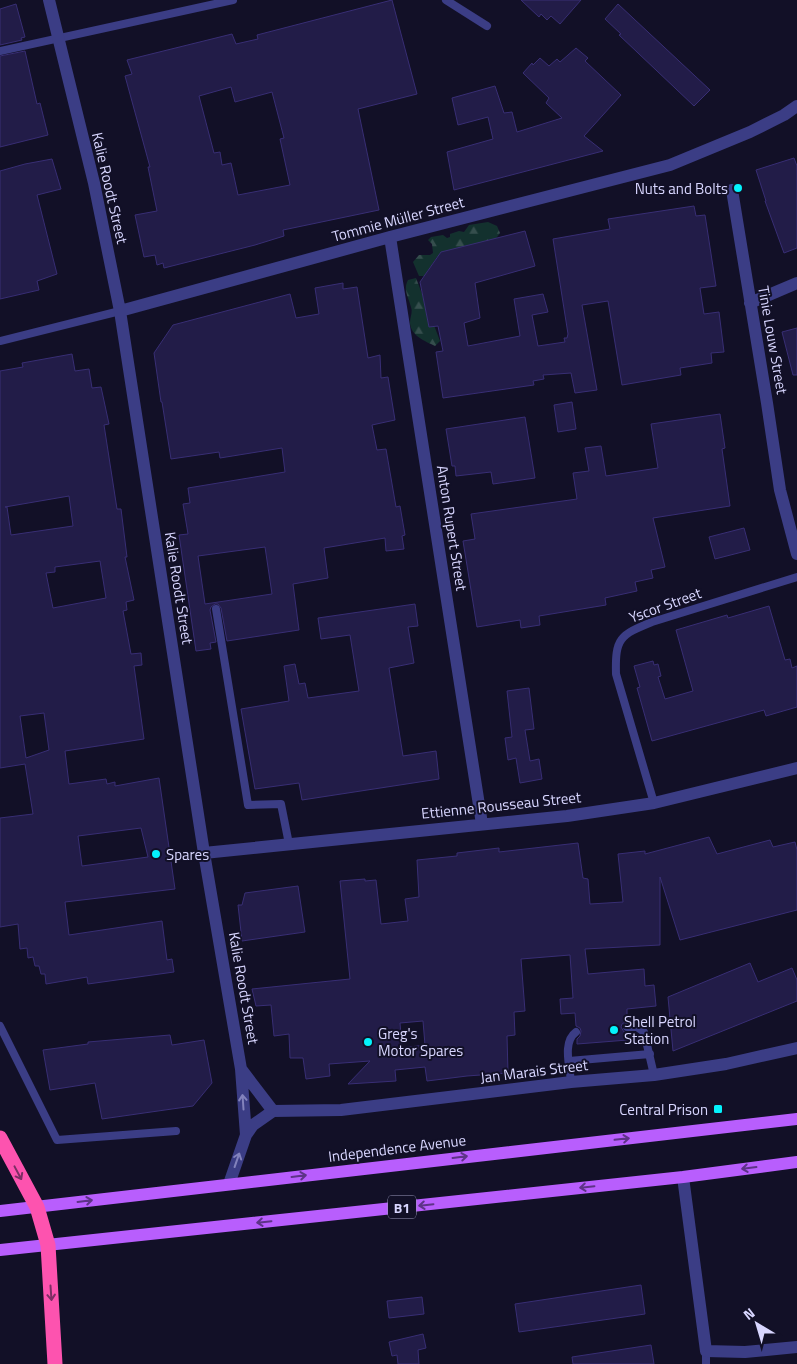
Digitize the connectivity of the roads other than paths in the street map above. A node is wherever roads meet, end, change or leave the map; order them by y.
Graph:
1 (49, 0) edge
2 (234, 0) edge
3 (446, 0) edge
4 (487, 26) dead end
5 (57, 38) junction
6 (0, 52) edge
7 (797, 106) edge
8 (732, 190) dead end
9 (390, 237) junction
10 (797, 282) edge
11 (750, 303) junction
12 (120, 311) junction
13 (0, 341) edge
14 (797, 554) edge
15 (797, 577) edge
16 (216, 609) dead end
17 (797, 768) edge
18 (654, 803) junction
19 (482, 824) junction
20 (289, 844) junction
21 (204, 853) junction
22 (0, 1026) edge
23 (627, 1027) dead end
24 (576, 1032) dead end
25 (797, 1048) edge
26 (650, 1054) junction
27 (569, 1061) junction
28 (241, 1069) junction
29 (654, 1074) junction
30 (571, 1082) junction
31 (273, 1111) junction
32 (797, 1119) edge
33 (176, 1131) dead end
34 (246, 1135) junction
35 (0, 1138) edge
36 (797, 1162) edge
37 (683, 1176) junction
38 (229, 1184) junction
39 (37, 1207) junction
40 (1, 1211) edge
41 (48, 1245) junction
42 (3, 1250) edge
43 (797, 1347) edge
44 (706, 1358) edge
45 (55, 1364) edge

1 - 5 street, Kalie Roodt Street
2 - 5 lane
3 - 4 lane
5 - 6 lane
5 - 12 street, Kalie Roodt Street
7 - 9 street, Tommie Müller Street
8 - 11 street, Tinie Louw Street
9 - 12 street, Tommie Müller Street
9 - 19 street, Anton Rupert Street
10 - 11 street
11 - 14 street, Tinie Louw Street
12 - 13 lane, Tommie Müller Street
12 - 21 street, Kalie Roodt Street
15 - 18 lane, Yscor Street
16 - 20 lane
17 - 18 street, Ettienne Rousseau Street
18 - 19 street, Ettienne Rousseau Street
19 - 20 street, Ettienne Rousseau Street
20 - 21 street, Ettienne Rousseau Street
21 - 28 street, Kalie Roodt Street
22 - 33 lane
23 - 26 lane
24 - 27 lane
25 - 29 street, Jan Marais Street
26 - 27 lane
26 - 29 lane
27 - 30 lane
28 - 31 street
34 -> 28 street, Kalie Roodt Street
29 - 30 street, Jan Marais Street
30 - 31 street, Jan Marais Street
31 - 34 street
38 -> 32 main road, Independence Avenue
38 -> 34 street, Kalie Roodt Street
35 -> 39 highway
36 -> 37 main road, B1
37 -> 41 main road, B1
37 - 44 street
39 -> 38 main road, Independence Avenue
39 - 40 main road, Independence Avenue
39 - 41 highway
41 - 42 main road, B1
41 -> 45 highway
43 - 44 street

